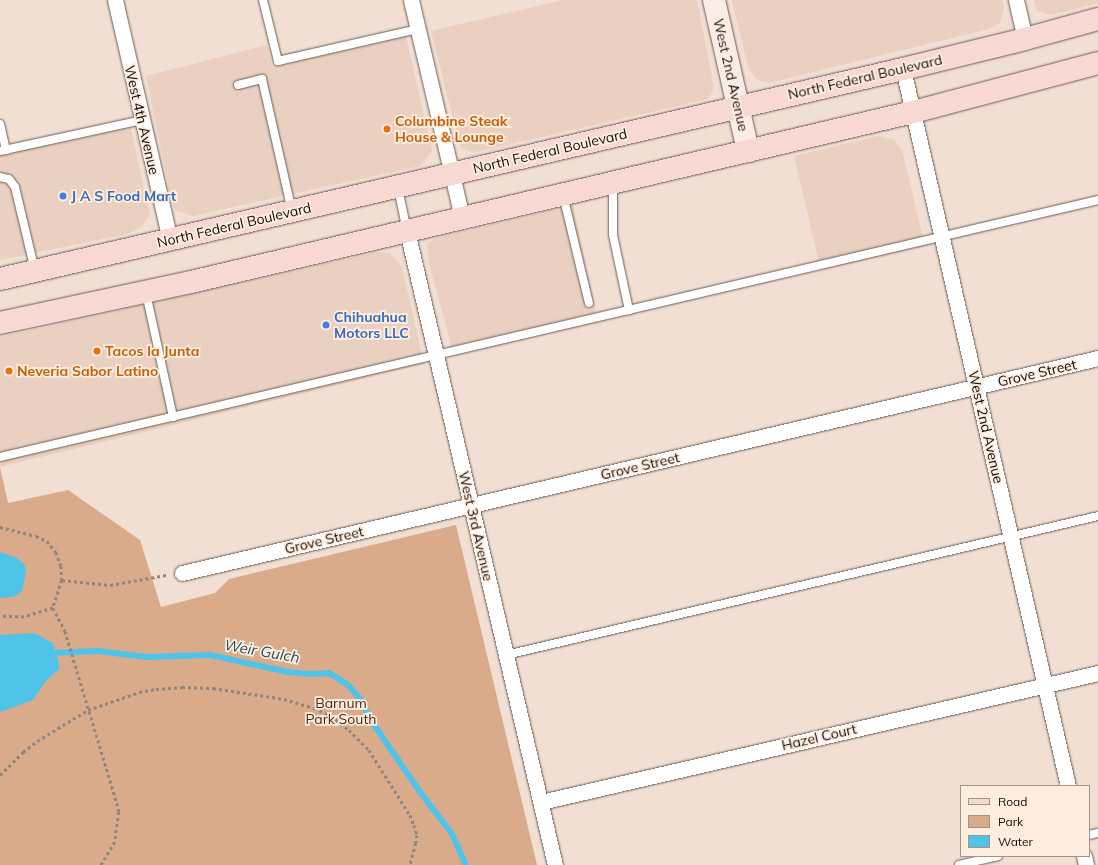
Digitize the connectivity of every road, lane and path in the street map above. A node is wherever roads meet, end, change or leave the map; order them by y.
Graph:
1 (115, 0) edge
2 (263, 0) edge
3 (411, 0) edge
4 (714, 0) edge
5 (1016, 0) edge
6 (1098, 19) edge
7 (418, 29) junction
8 (1025, 39) junction
9 (1098, 63) edge
10 (903, 68) junction
11 (238, 85) dead end
12 (738, 107) junction
13 (913, 112) junction
14 (142, 120) junction
15 (0, 124) edge
16 (3, 150) edge
17 (748, 150) junction
18 (452, 174) junction
19 (0, 177) edge
20 (613, 182) junction
21 (397, 187) junction
22 (562, 194) junction
23 (1098, 200) edge
24 (292, 212) junction
25 (462, 218) junction
26 (407, 231) junction
27 (942, 236) junction
28 (170, 240) junction
29 (35, 272) junction
30 (0, 279) edge
31 (146, 292) junction
32 (589, 303) dead end
33 (629, 310) junction
34 (0, 323) edge
35 (437, 356) junction
36 (1098, 358) edge
37 (977, 387) junction
38 (173, 417) junction
39 (0, 457) edge
40 (471, 505) junction
41 (1098, 516) edge
42 (0, 527) edge
43 (1011, 536) junction
44 (182, 573) joint
45 (62, 580) junction
46 (53, 608) junction
47 (0, 616) edge
48 (506, 655) junction
49 (1098, 673) edge
50 (1045, 686) junction
51 (88, 710) junction
52 (0, 775) edge
53 (1068, 785) edge
54 (541, 802) junction
55 (994, 857) edge
56 (101, 865) edge
57 (410, 865) edge
58 (555, 865) edge
59 (959, 865) edge

1 - 14 street, West 4th Avenue
2 - 7 lane
3 - 7 street
4 - 12 street, West 2nd Avenue
5 - 8 street
6 - 8 main road, North Federal Boulevard
7 - 18 street
8 - 10 main road, North Federal Boulevard
9 - 13 main road
10 - 12 main road, North Federal Boulevard
10 - 13 street, West 2nd Avenue
11 - 24 lane
12 - 17 street, West 2nd Avenue
12 - 18 main road, North Federal Boulevard
13 - 17 main road
13 - 27 street, West 2nd Avenue
14 - 16 lane
14 - 28 street, West 4th Avenue
15 - 16 lane
17 - 20 main road
18 - 21 main road, North Federal Boulevard
18 - 25 street
19 - 29 lane
20 - 22 main road
20 - 33 lane
21 - 24 main road, North Federal Boulevard
21 - 26 lane, West 3rd Avenue
22 - 25 main road
22 - 32 lane
23 - 27 lane
24 - 28 main road, North Federal Boulevard
25 - 26 main road
26 - 31 main road
26 - 35 street, West 3rd Avenue
27 - 33 lane
27 - 37 street, West 2nd Avenue
28 - 29 main road, North Federal Boulevard
29 - 30 main road, North Federal Boulevard
31 - 34 main road
31 - 38 lane
33 - 35 lane
35 - 38 lane
35 - 40 street, West 3rd Avenue
36 - 37 street, Grove Street
37 - 40 street, Grove Street
37 - 43 street, West 2nd Avenue
38 - 39 lane
40 - 44 street, Grove Street
40 - 48 street, West 3rd Avenue
41 - 43 lane
42 - 45 path
43 - 48 lane
43 - 50 street, West 2nd Avenue
44 - 45 path
45 - 46 path
46 - 47 path
46 - 51 path
48 - 54 street, West 3rd Avenue
49 - 50 street, Hazel Court
50 - 53 street, West 2nd Avenue
50 - 54 street, Hazel Court
51 - 52 path
51 - 56 path
51 - 57 path
54 - 58 street, West 3rd Avenue
55 - 59 lane

